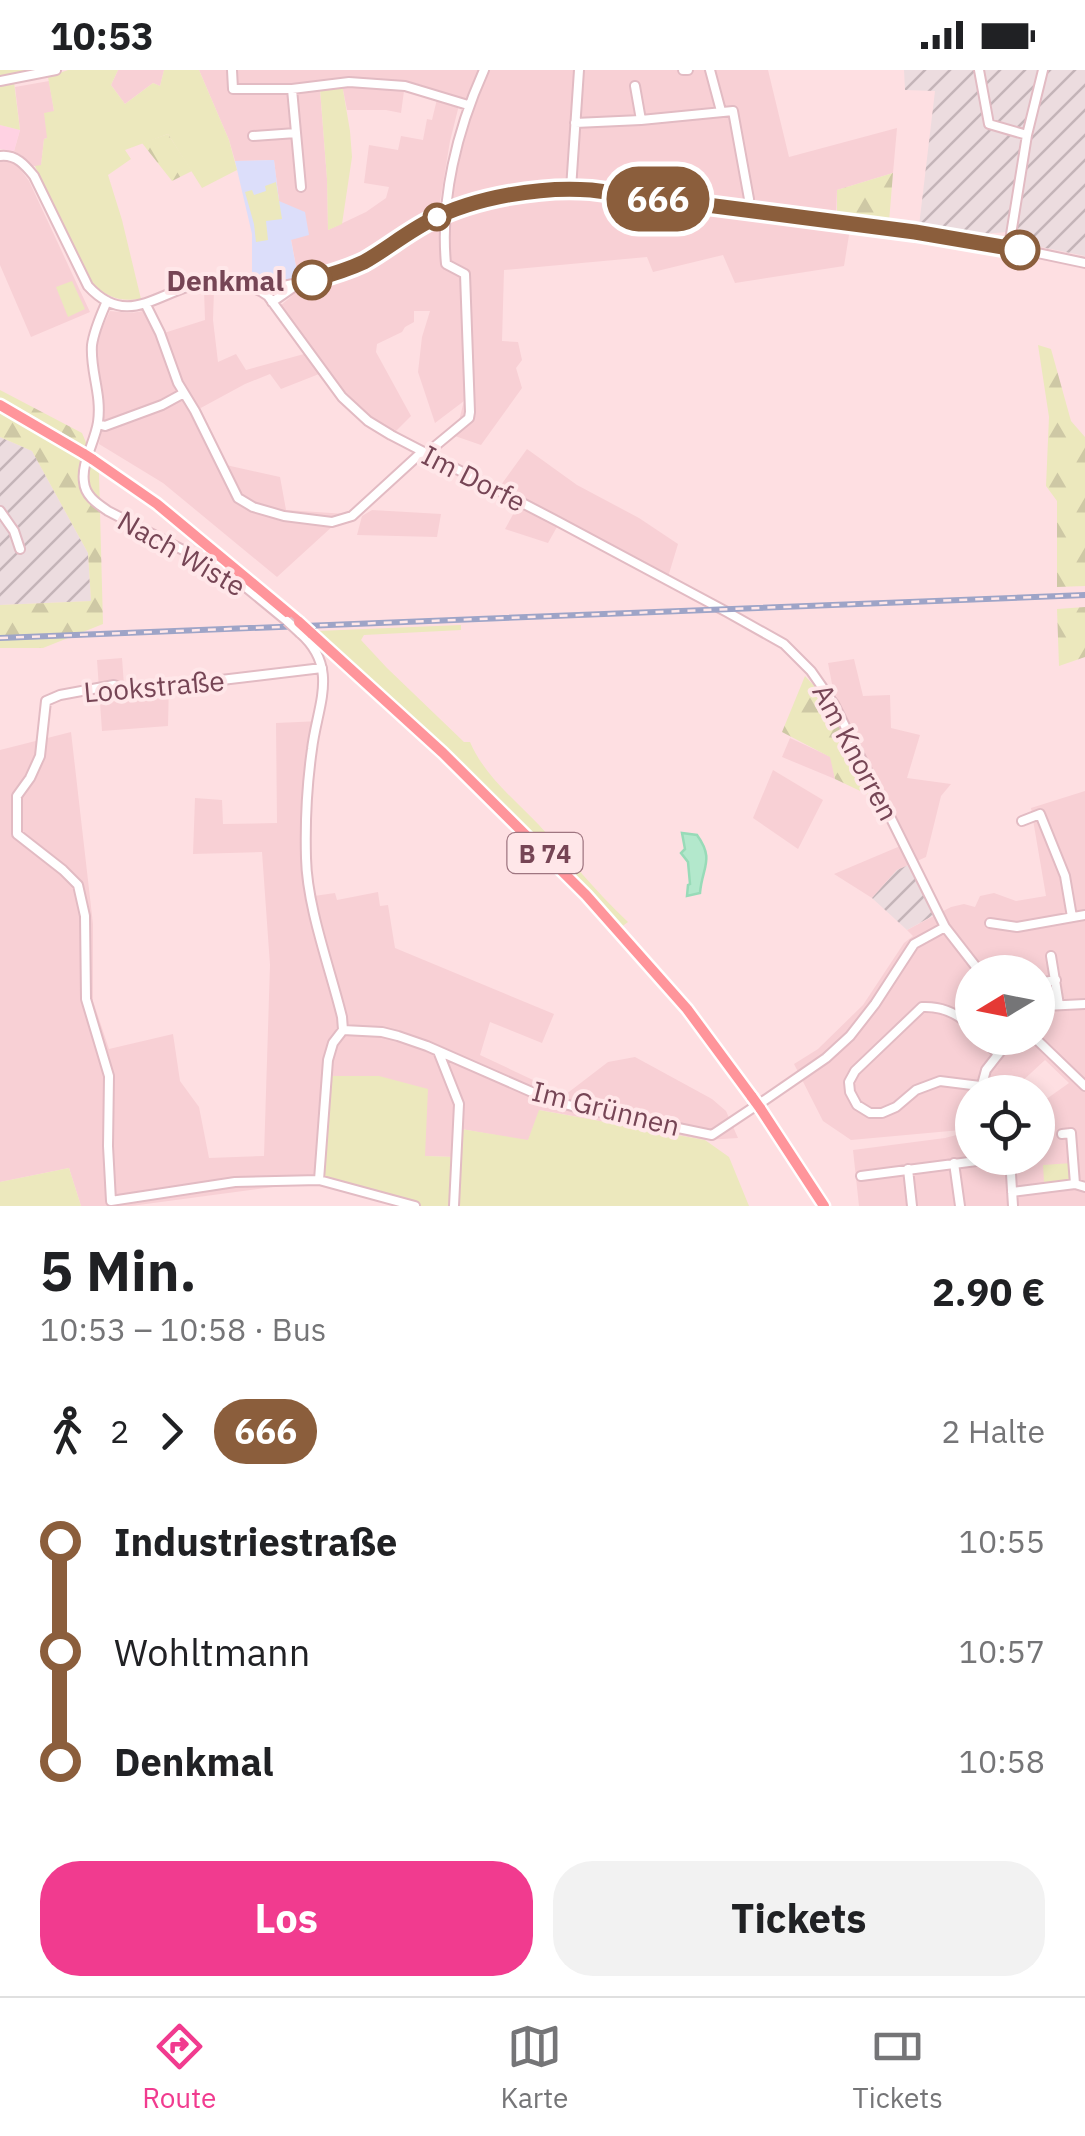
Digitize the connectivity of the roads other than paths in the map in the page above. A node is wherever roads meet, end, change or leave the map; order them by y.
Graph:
1 (56, 70) edge
2 (232, 70) edge
3 (330, 70) edge
4 (484, 70) edge
5 (580, 70) edge
6 (710, 70) edge
7 (979, 70) edge
8 (1042, 70) edge
9 (0, 82) edge
10 (332, 83) junction
11 (635, 86) dead end
12 (292, 89) junction
13 (468, 106) junction
14 (721, 111) junction
15 (641, 120) junction
16 (575, 122) junction
17 (296, 133) junction
18 (1026, 135) junction
19 (253, 136) dead end
20 (0, 156) edge
21 (301, 187) dead end
22 (571, 188) junction
23 (747, 211) junction
24 (446, 213) junction
25 (1009, 247) junction
26 (1085, 262) edge
27 (299, 283) junction
28 (264, 293) junction
29 (107, 301) junction
30 (272, 302) junction
31 (146, 304) junction
32 (184, 393) junction
33 (0, 405) edge
34 (98, 424) junction
35 (425, 453) junction
36 (0, 511) edge
37 (20, 549) dead end
38 (728, 612) joint
39 (299, 627) junction
40 (322, 668) junction
41 (1022, 821) dead end
42 (1085, 915) edge
43 (1072, 918) junction
44 (990, 923) dead end
45 (944, 928) junction
46 (966, 955) edge
47 (1055, 975) edge
48 (1056, 980) joint
49 (1085, 1004) edge
50 (1055, 1005) edge
51 (1059, 1005) junction
52 (955, 1014) edge
53 (343, 1030) junction
54 (438, 1052) junction
55 (1053, 1055) edge
56 (955, 1084) edge
57 (1085, 1086) edge
58 (756, 1104) junction
59 (1062, 1134) dead end
60 (954, 1164) joint
61 (908, 1169) junction
62 (1011, 1175) edge
63 (861, 1176) dead end
64 (319, 1180) junction
65 (1080, 1186) edge
66 (1012, 1192) junction
67 (415, 1206) edge
68 (454, 1206) edge
69 (824, 1206) edge
70 (912, 1206) edge
71 (960, 1206) edge
72 (1012, 1206) edge

1 - 9 street
2 - 12 street
3 - 10 street
4 - 13 street
5 - 16 street
6 - 14 street
7 - 18 street
8 - 18 street
10 - 12 street
10 - 13 street
11 - 15 street
12 - 17 street
13 - 24 street
14 - 15 street
14 - 23 street
15 - 16 street
16 - 22 street
17 - 19 street
17 - 21 street
18 - 25 street
20 - 29 street
22 - 23 street
22 - 24 street
23 - 25 street
24 - 27 street
24 - 35 street
25 - 26 street
27 - 28 street
27 - 30 street
28 - 30 street, Im Dorfe
28 - 31 street
29 - 31 street
29 - 34 street, Nach Wiste
30 - 35 street, Im Dorfe
31 - 32 street
32 - 34 street
32 - 35 street
33 - 39 main road, B 74
34 - 39 street, Nach Wiste
35 - 38 street, Im Dorfe
36 - 37 street
38 - 45 street, Am Knorren
39 - 40 street, Nach Wiste
39 - 58 main road, B 74
40 - 53 street
40 - 64 street, Lookstraße
41 - 43 street
42 - 43 street
43 - 44 street
45 - 46 street, Am Knorren
45 - 58 street, Im Grünnen
47 - 48 street
48 - 51 street
49 - 51 street
50 - 51 street
52 - 56 street
53 - 54 street, Im Grünnen
53 - 64 street
54 - 58 street, Im Grünnen
54 - 68 street
55 - 57 street
58 - 69 main road, B 74
59 - 65 street
60 - 61 street
60 - 71 street
61 - 63 street
61 - 70 street
62 - 66 street
64 - 67 street
65 - 66 street
66 - 72 street

